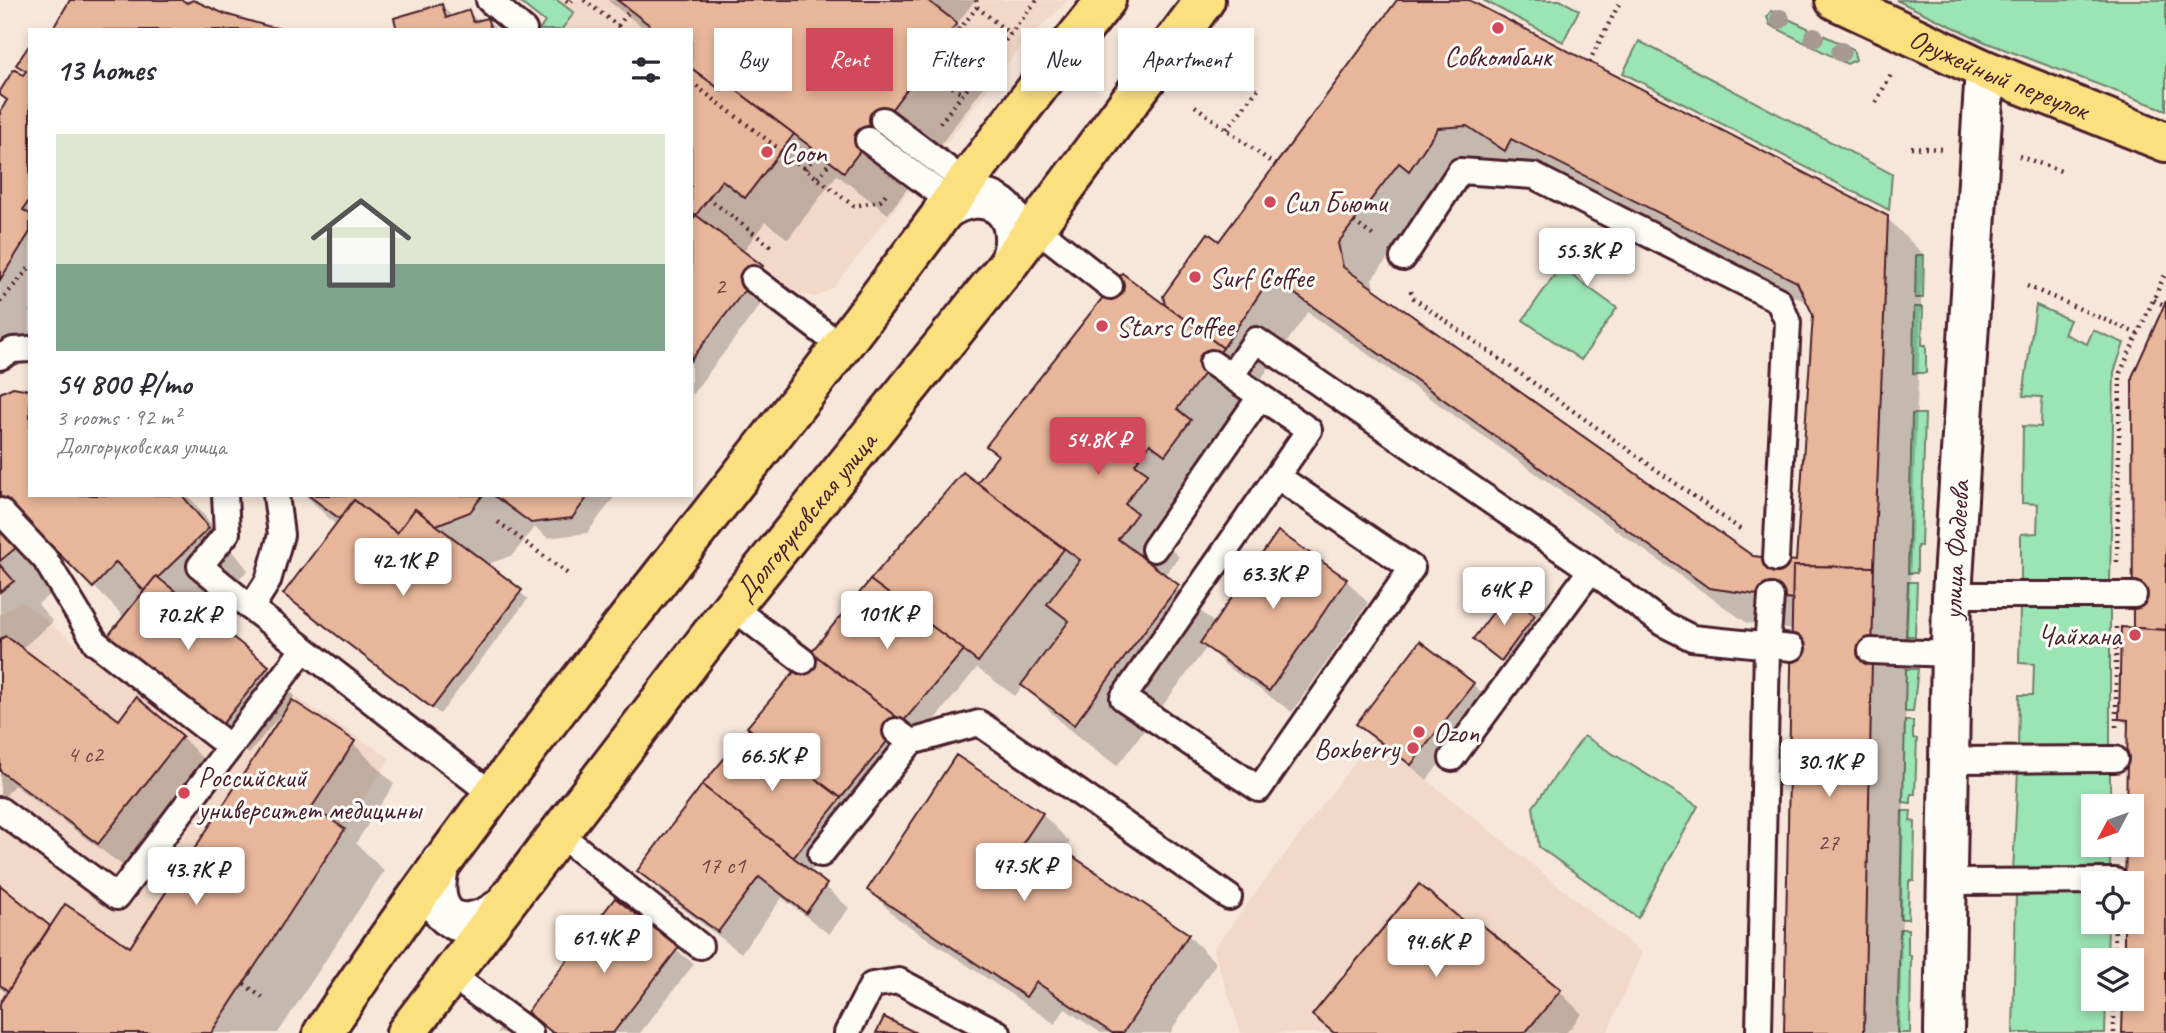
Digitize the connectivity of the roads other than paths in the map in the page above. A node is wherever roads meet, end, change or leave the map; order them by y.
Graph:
1 (489, 0) edge
2 (1106, 0) edge
3 (1205, 0) edge
4 (1835, 0) edge
5 (522, 28) edge
6 (1984, 70) junction
7 (883, 120) dead end
8 (868, 140) dead end
9 (2166, 142) edge
10 (952, 198) junction
11 (1035, 227) junction
12 (1403, 258) road end
13 (1009, 263) junction
14 (753, 279) dead end
15 (1110, 286) dead end
16 (842, 347) junction
17 (28, 349) edge
18 (0, 357) edge
19 (1260, 397) junction
20 (1278, 477) junction
21 (225, 497) edge
22 (276, 497) edge
23 (0, 511) edge
24 (1154, 549) dead end
25 (1776, 550) road end
26 (1591, 570) junction
27 (1952, 595) junction
28 (2125, 595) road end
29 (1771, 597) dead end
30 (732, 607) junction
31 (251, 608) junction
32 (1767, 647) junction
33 (1792, 648) dead end
34 (303, 650) junction
35 (1871, 651) dead end
36 (1951, 654) junction
37 (803, 661) dead end
38 (230, 747) junction
39 (1452, 758) dead end
40 (1949, 760) junction
41 (2116, 760) road end
42 (492, 794) junction
43 (0, 810) edge
44 (558, 833) junction
45 (821, 854) dead end
46 (441, 862) junction
47 (2081, 881) edge
48 (1947, 882) junction
49 (1229, 897) dead end
50 (501, 908) junction
51 (700, 946) dead end
52 (450, 974) junction
53 (323, 1033) edge
54 (405, 1033) edge
55 (530, 1033) edge
56 (847, 1033) edge
57 (998, 1033) edge
58 (1759, 1033) edge
59 (1944, 1033) edge

1 - 5 lane
2 - 10 main road
3 - 11 main road, Долгоруковская улица
4 - 6 main road, Оружейный переулок
6 - 9 main road, Оружейный переулок
6 - 27 street, улица Фадеева
7 - 10 lane
8 - 10 lane
10 - 13 street
10 - 16 main road
11 - 13 main road, Долгоруковская улица
11 - 15 lane
12 - 25 lane
13 - 30 main road, Долгоруковская улица
14 - 16 lane
16 - 42 main road
17 - 18 lane
19 - 20 lane
19 - 24 lane
19 - 26 lane
20 - 20 lane
21 - 31 lane
22 - 31 lane
23 - 38 lane
26 - 32 lane
26 - 39 lane
27 - 28 lane
27 - 36 street, улица Фадеева
29 - 32 lane
30 - 37 lane
30 - 44 main road, Долгоруковская улица
31 - 34 lane
32 - 33 lane
32 - 58 lane
34 - 38 lane
34 - 42 lane
35 - 36 lane
36 - 40 street, улица Фадеева
38 - 43 lane
40 - 41 lane
40 - 48 street, улица Фадеева
42 - 46 main road
44 - 50 main road, Долгоруковская улица
44 - 51 lane
45 - 49 lane
46 - 50 street
46 - 53 main road
47 - 48 lane
48 - 59 street, улица Фадеева
50 - 52 main road, Долгоруковская улица
52 - 54 main road, Долгоруковская улица
52 - 55 lane
56 - 57 lane

